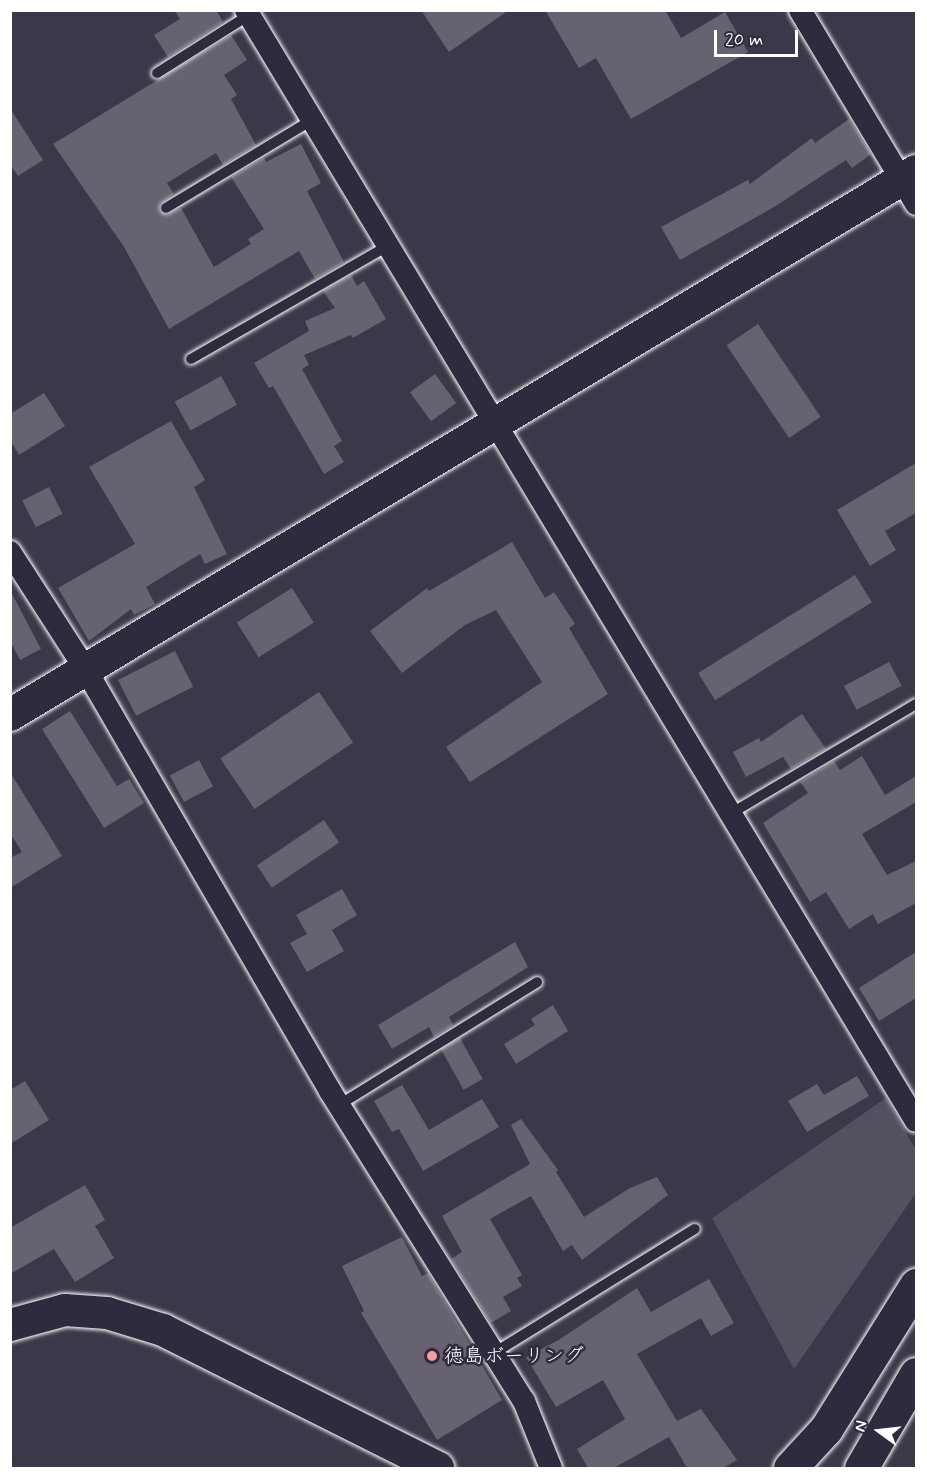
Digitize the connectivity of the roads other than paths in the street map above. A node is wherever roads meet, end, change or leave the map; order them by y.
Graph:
1 (800, 10) edge
2 (247, 13) edge
3 (157, 73) dead end
4 (312, 120) junction
5 (911, 185) edge
6 (166, 208) dead end
7 (389, 245) junction
8 (191, 359) dead end
9 (495, 425) junction
10 (10, 552) edge
11 (86, 670) junction
12 (916, 704) edge
13 (10, 715) edge
14 (730, 814) junction
15 (537, 982) dead end
16 (339, 1105) junction
17 (916, 1121) edge
18 (695, 1229) dead end
19 (916, 1285) edge
20 (10, 1325) edge
21 (494, 1353) junction
22 (916, 1374) edge
23 (438, 1468) edge
24 (551, 1468) edge
25 (790, 1468) edge
26 (861, 1468) edge

1 - 5 street
2 - 3 lane
2 - 4 street
4 - 6 lane
4 - 7 street
5 - 9 street
7 - 8 lane
7 - 9 street
9 - 11 street
9 - 14 street
10 - 11 street
11 - 13 street
11 - 16 street
12 - 14 lane
14 - 17 street
15 - 16 lane
16 - 21 street
18 - 21 lane
19 - 25 main road
20 - 23 street
21 - 24 street
22 - 26 main road

